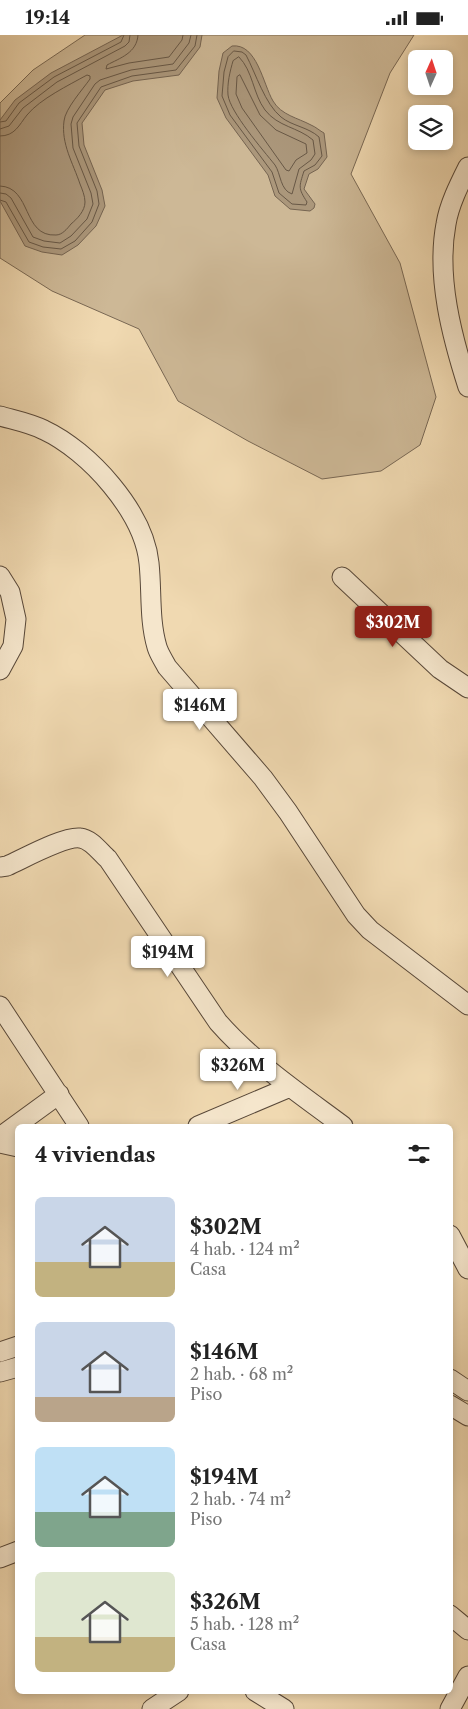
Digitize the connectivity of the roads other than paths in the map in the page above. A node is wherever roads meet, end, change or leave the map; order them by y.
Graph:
1 (468, 167) edge
2 (463, 193) edge
3 (468, 387) edge
4 (0, 416) edge
5 (0, 575) edge
6 (342, 577) dead end
7 (0, 670) edge
8 (468, 688) edge
9 (0, 867) edge
10 (468, 1005) edge
11 (0, 1006) edge
12 (290, 1087) junction
13 (58, 1093) junction
14 (17, 1124) edge
15 (78, 1124) edge
16 (203, 1124) edge
17 (340, 1124) edge
18 (15, 1126) edge
19 (0, 1137) edge
20 (0, 1143) edge
21 (15, 1146) edge
22 (453, 1243) edge
23 (461, 1266) edge
24 (15, 1347) edge
25 (0, 1352) edge
26 (15, 1368) edge
27 (0, 1372) edge
28 (453, 1381) edge
29 (468, 1391) edge
30 (453, 1407) edge
31 (468, 1416) edge
32 (15, 1552) edge
33 (0, 1558) edge
34 (453, 1618) edge
35 (468, 1630) edge
36 (468, 1676) edge
37 (174, 1694) edge
38 (260, 1694) edge
39 (152, 1709) edge
40 (284, 1709) edge
41 (450, 1709) edge

1 - 2 street
2 - 3 street
4 - 10 street
5 - 7 street
6 - 8 street
9 - 12 street
11 - 13 street
12 - 16 street
12 - 17 street
13 - 14 street
13 - 15 street
18 - 19 street
20 - 21 street
22 - 23 street
24 - 25 street
26 - 27 street
28 - 29 street
30 - 31 street
32 - 33 street
34 - 35 street
36 - 41 street
37 - 39 street
38 - 40 street

